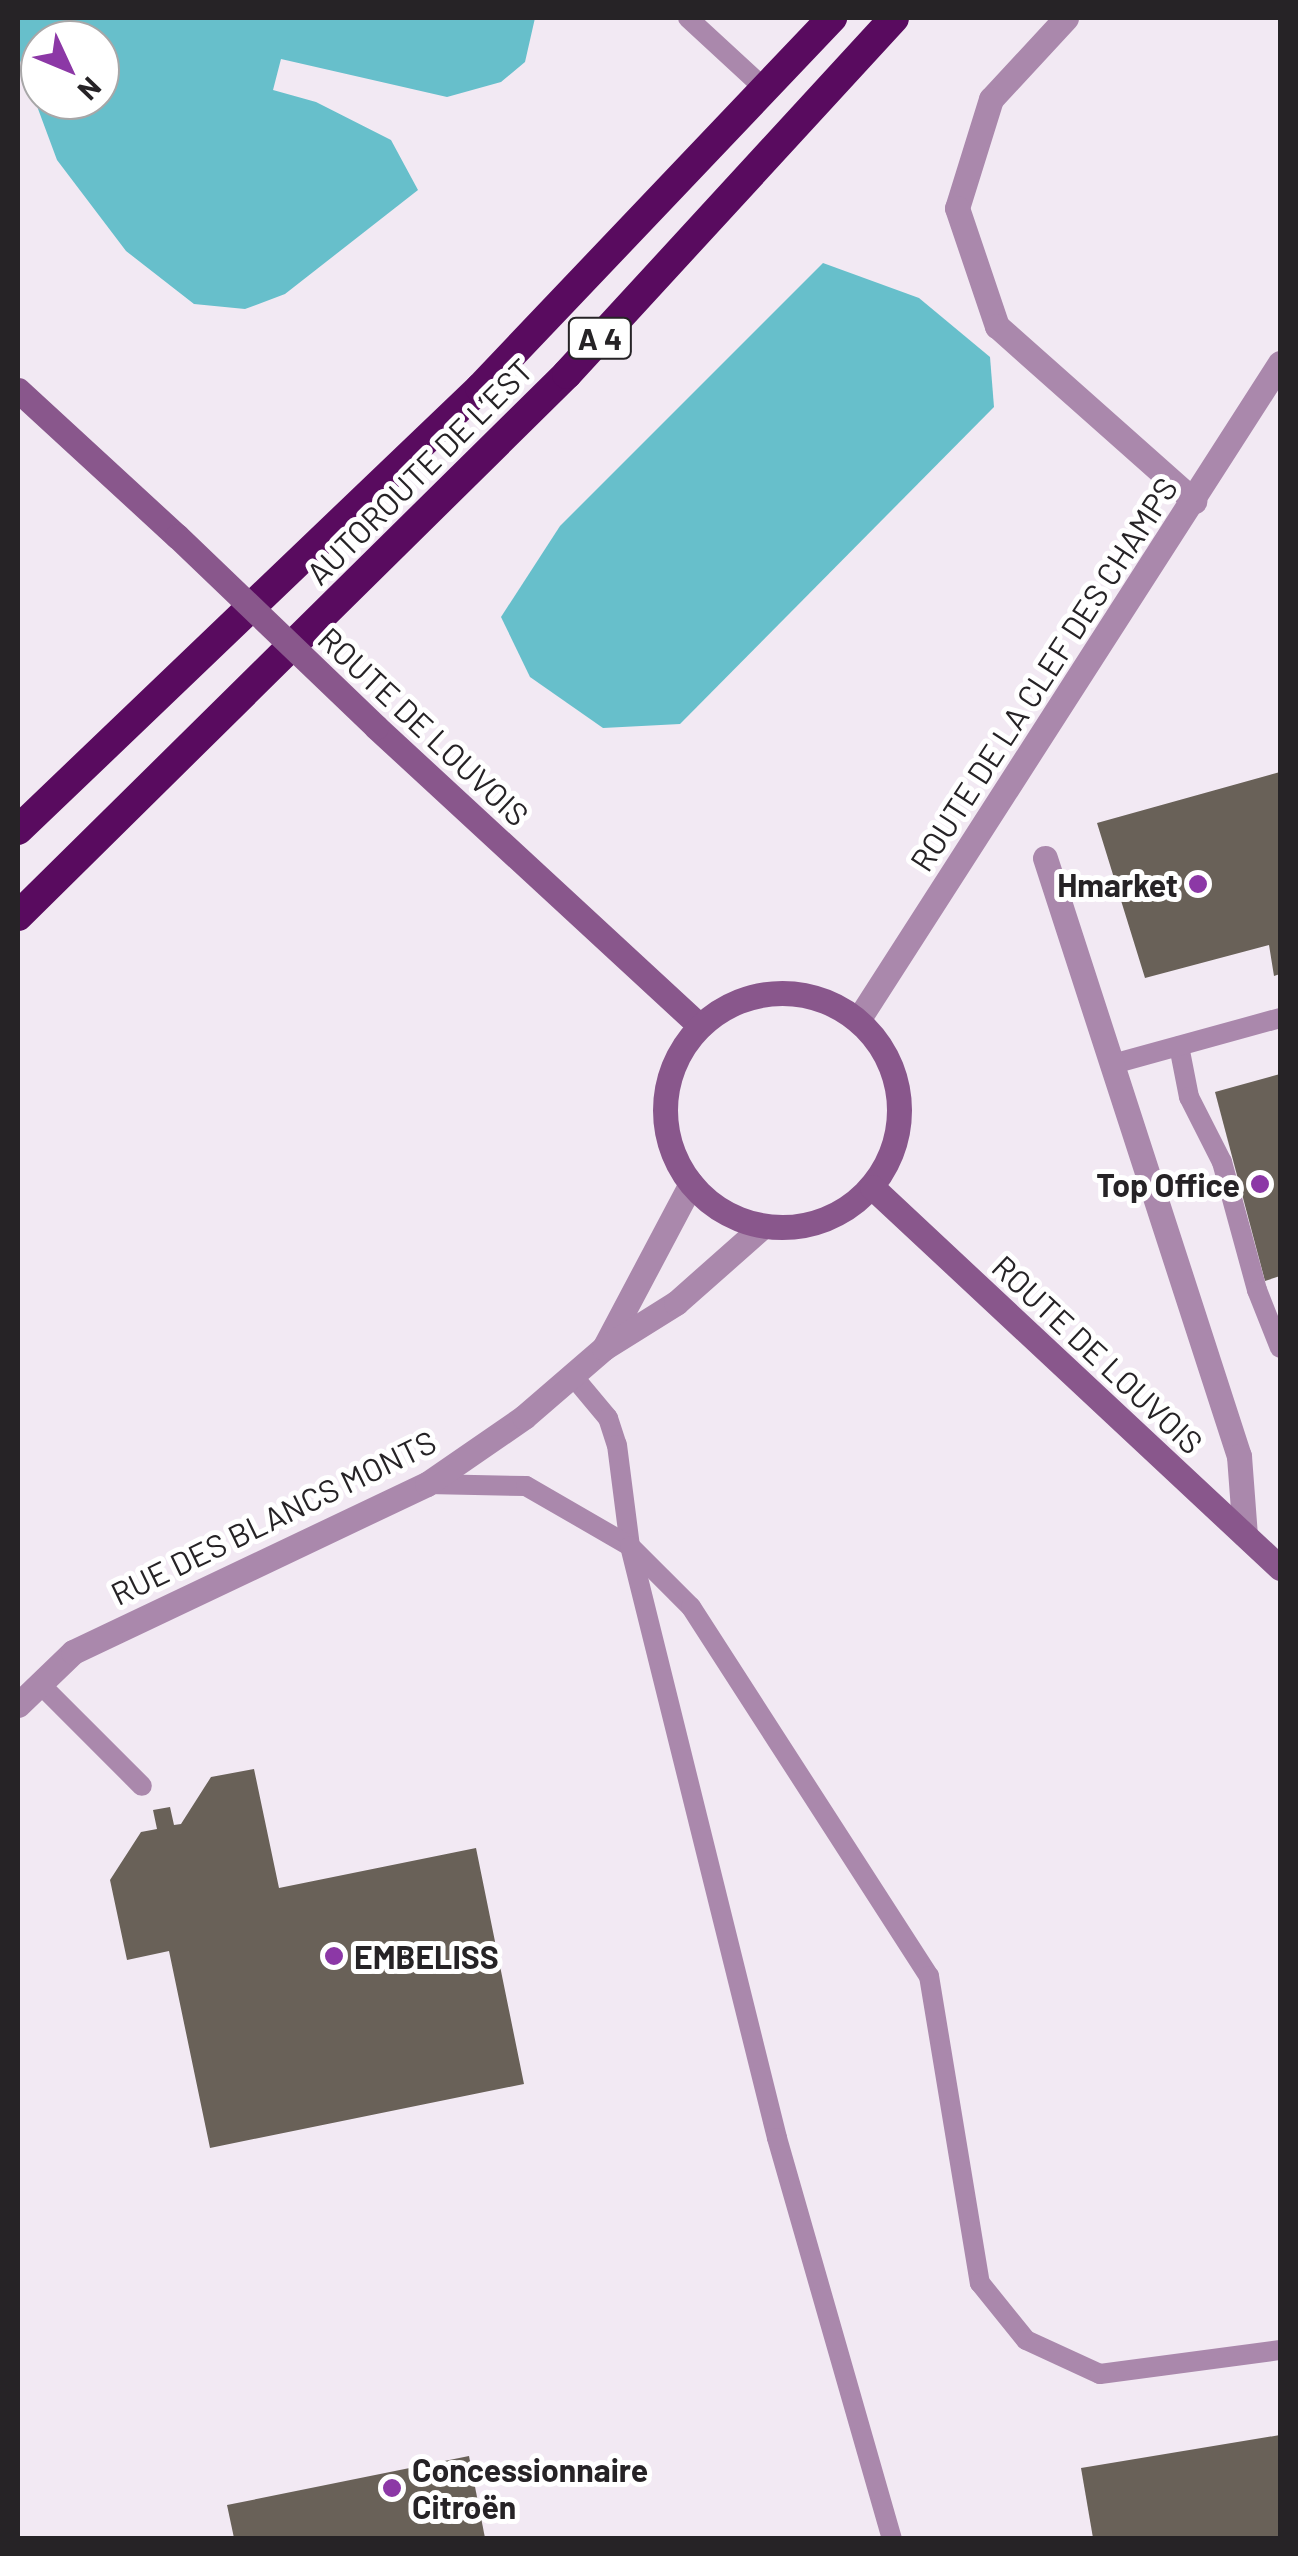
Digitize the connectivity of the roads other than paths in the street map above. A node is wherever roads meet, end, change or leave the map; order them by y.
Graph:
1 (688, 18) edge
2 (832, 18) edge
3 (894, 18) edge
4 (1066, 18) edge
5 (766, 92) junction
6 (1280, 362) edge
7 (18, 390) edge
8 (1194, 501) junction
9 (18, 830) edge
10 (1045, 858) dead end
11 (18, 916) edge
12 (1280, 1018) edge
13 (858, 1020) junction
14 (700, 1026) junction
15 (1178, 1046) junction
16 (1113, 1064) junction
17 (691, 1184) junction
18 (872, 1187) junction
19 (763, 1226) junction
20 (604, 1348) junction
21 (1280, 1348) edge
22 (572, 1375) junction
23 (426, 1484) junction
24 (1245, 1536) junction
25 (630, 1546) junction
26 (1280, 1568) edge
27 (40, 1684) junction
28 (18, 1705) edge
29 (142, 1786) dead end
30 (1280, 2350) edge
31 (892, 2538) edge

1 - 5 lane
2 - 5 highway, AUTOROUTE DE L’EST / A 4
3 - 11 highway, AUTOROUTE DE L’EST / A 4
4 - 8 street
5 - 9 highway, AUTOROUTE DE L’EST / A 4
6 - 8 street, ROUTE DE LA CLEF DES CHAMPS
7 - 14 main road, ROUTE DE LOUVOIS, bridge
8 - 13 street, ROUTE DE LA CLEF DES CHAMPS
10 - 16 street
12 - 15 lane
13 - 14 main road
13 - 18 main road
14 - 17 main road
15 - 16 lane
15 - 21 lane
16 - 24 street
17 - 19 main road
17 - 20 street, RUE DES BLANCS MONTS
18 - 19 main road
18 - 24 main road, ROUTE DE LOUVOIS
19 - 20 street, RUE DES BLANCS MONTS
20 - 22 street, RUE DES BLANCS MONTS
22 - 23 street, RUE DES BLANCS MONTS
22 - 25 lane
23 - 25 lane
23 - 27 street, RUE DES BLANCS MONTS
24 - 26 main road, ROUTE DE LOUVOIS
25 - 30 lane
25 - 31 lane
27 - 28 street, RUE DES BLANCS MONTS
27 - 29 lane

